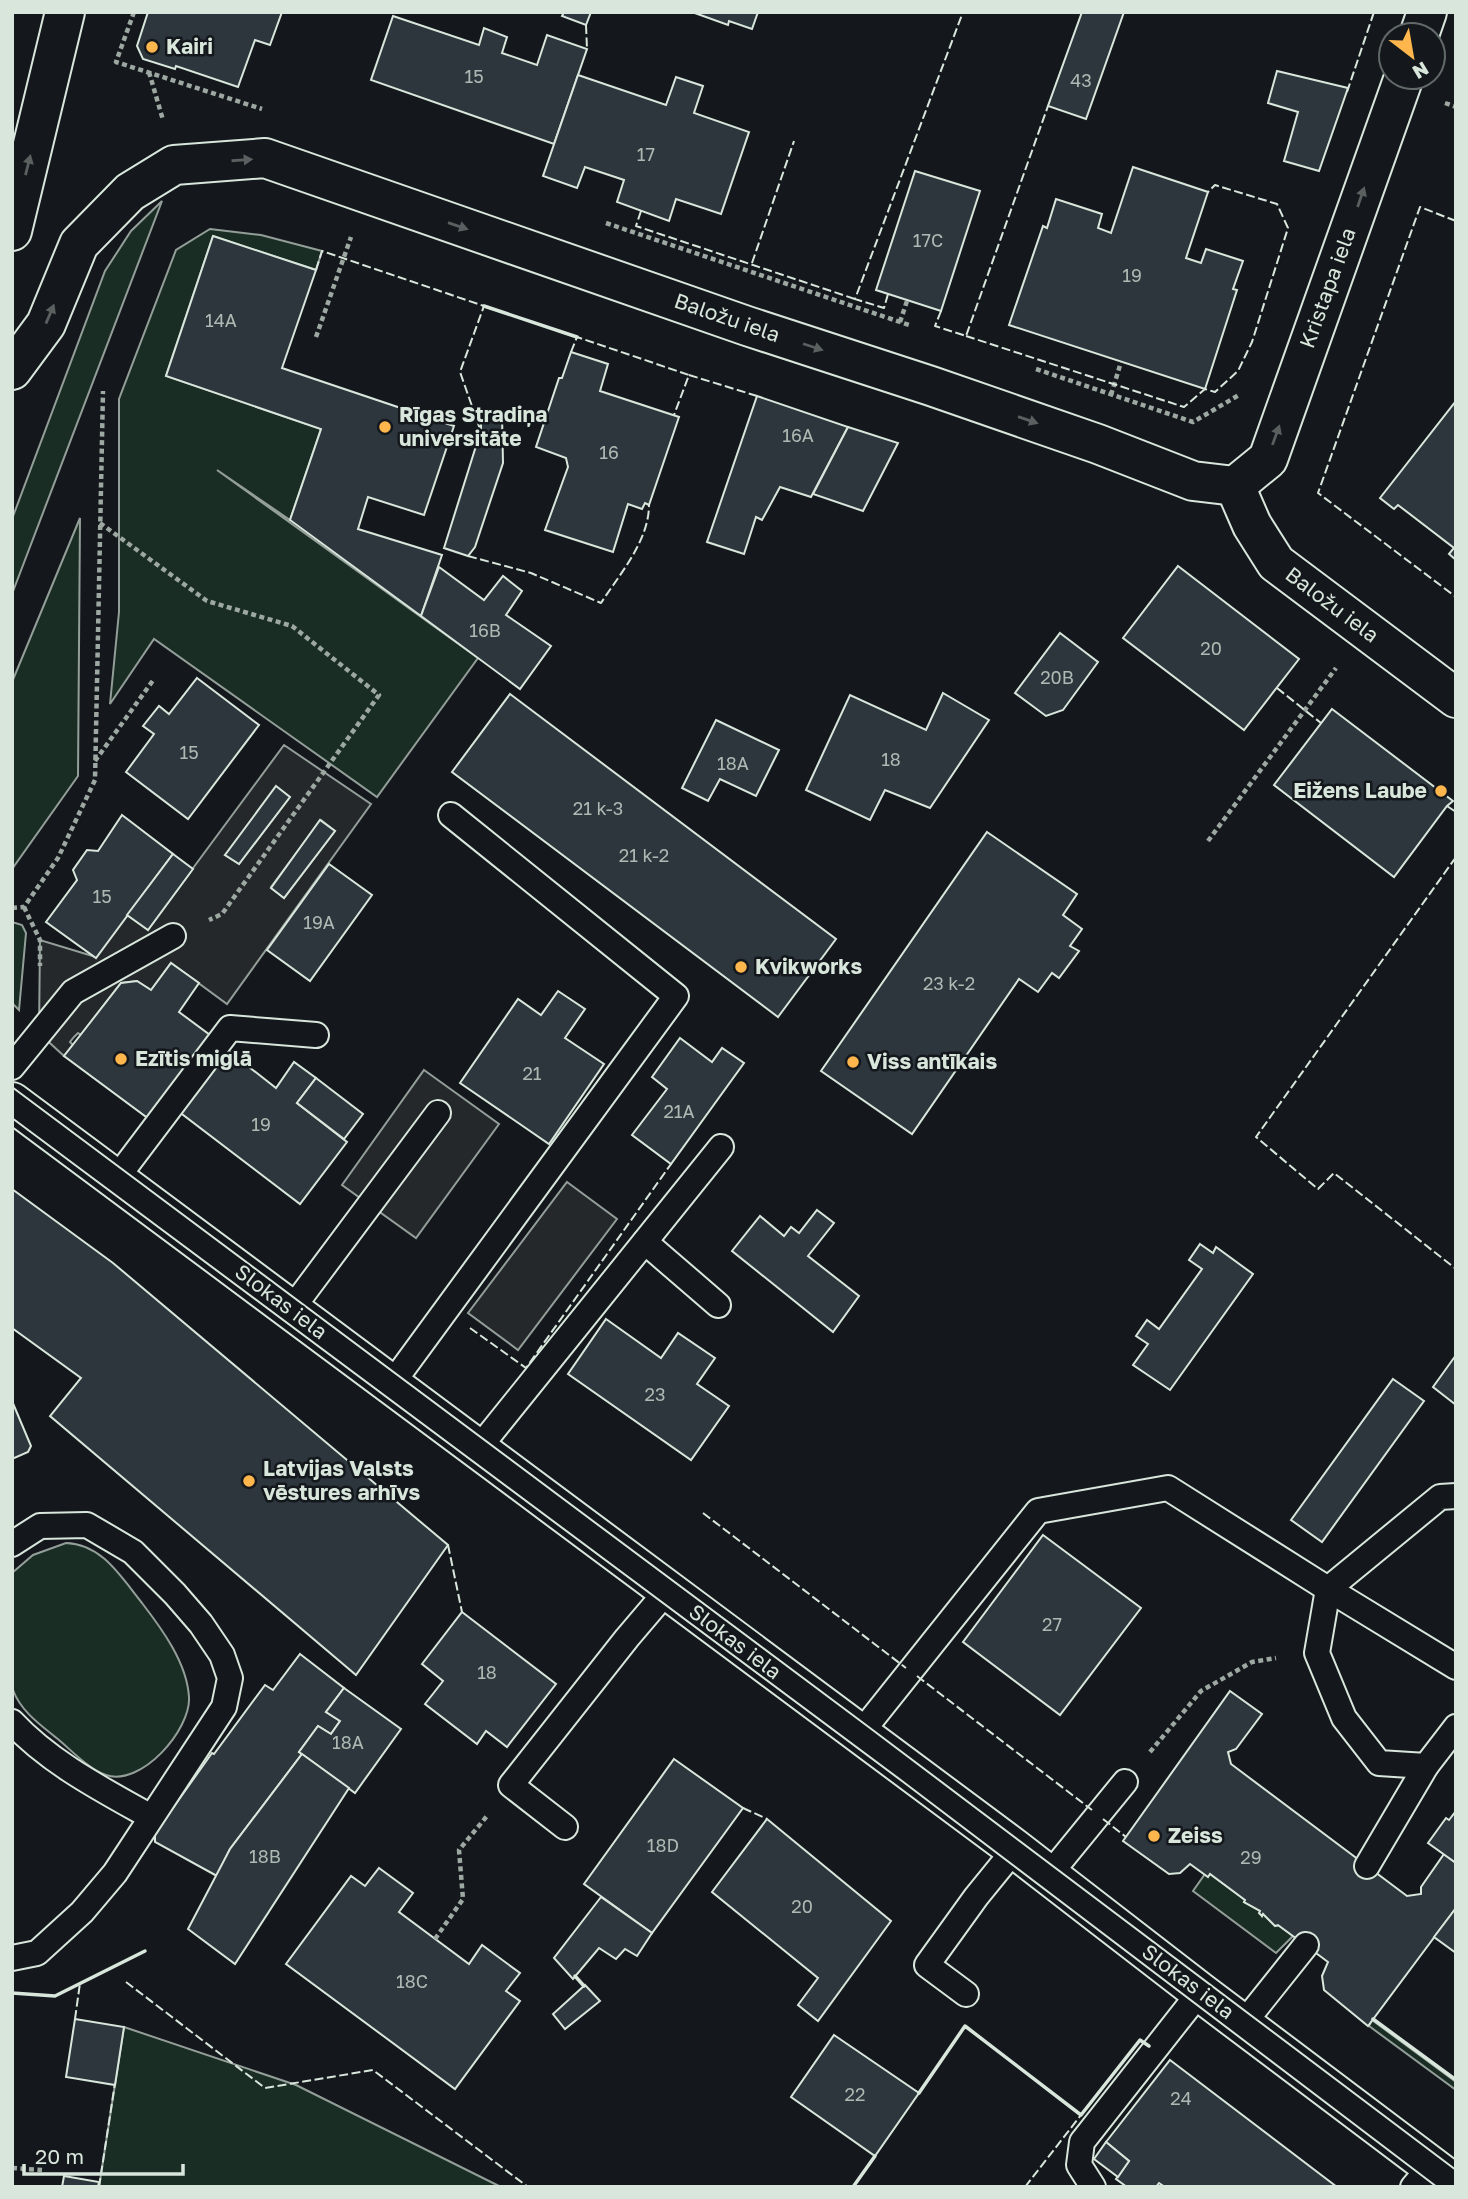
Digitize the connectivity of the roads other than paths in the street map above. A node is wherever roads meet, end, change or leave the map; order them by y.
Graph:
1 (64, 12) edge
2 (1399, 91) edge
3 (12, 128) edge
4 (12, 231) edge
5 (12, 370) edge
6 (1235, 486) junction
7 (1456, 698) edge
8 (450, 815) dead end
9 (173, 936) road end
10 (316, 1035) dead end
11 (12, 1067) edge
12 (12, 1102) edge
13 (438, 1113) dead end
14 (721, 1147) dead end
15 (116, 1180) junction
16 (645, 1242) junction
17 (718, 1306) dead end
18 (290, 1310) junction
19 (391, 1385) junction
20 (478, 1449) junction
21 (1456, 1496) edge
22 (12, 1544) edge
23 (1328, 1589) junction
24 (667, 1591) junction
25 (1456, 1667) edge
26 (12, 1722) edge
27 (1456, 1727) edge
28 (860, 1734) junction
29 (1426, 1766) junction
30 (1125, 1782) road end
31 (151, 1817) junction
32 (565, 1827) dead end
33 (1015, 1849) junction
34 (1367, 1866) dead end
35 (1049, 1875) junction
36 (1306, 1945) dead end
37 (12, 1958) edge
38 (1200, 1992) junction
39 (966, 1994) dead end
40 (1244, 2024) junction
41 (1433, 2179) edge
42 (1093, 2187) edge

1 - 3 main road
4 -> 1 main road
6 -> 2 main road, Kristapa iela
5 -> 6 main road, Baložu iela
6 - 7 main road, Baložu iela
8 - 19 lane
9 - 11 lane
10 - 15 lane
12 - 15 main road, Slokas iela
13 - 18 lane
14 - 16 lane
15 - 18 main road, Slokas iela
16 - 17 lane
16 - 20 lane
18 - 19 main road, Slokas iela
19 - 20 main road, Slokas iela
20 - 24 main road, Slokas iela
21 - 23 lane
22 - 31 lane
23 - 25 lane
23 - 28 lane
23 - 29 lane
24 - 28 main road, Slokas iela
24 - 32 lane
26 - 31 lane
27 - 29 lane
28 - 33 main road, Slokas iela
29 - 34 lane
30 - 35 lane
31 - 37 lane
33 - 35 main road, Slokas iela
33 - 39 lane
35 - 38 main road, Slokas iela
36 - 40 lane
38 - 40 main road, Slokas iela
38 - 42 lane
40 - 41 main road, Slokas iela

